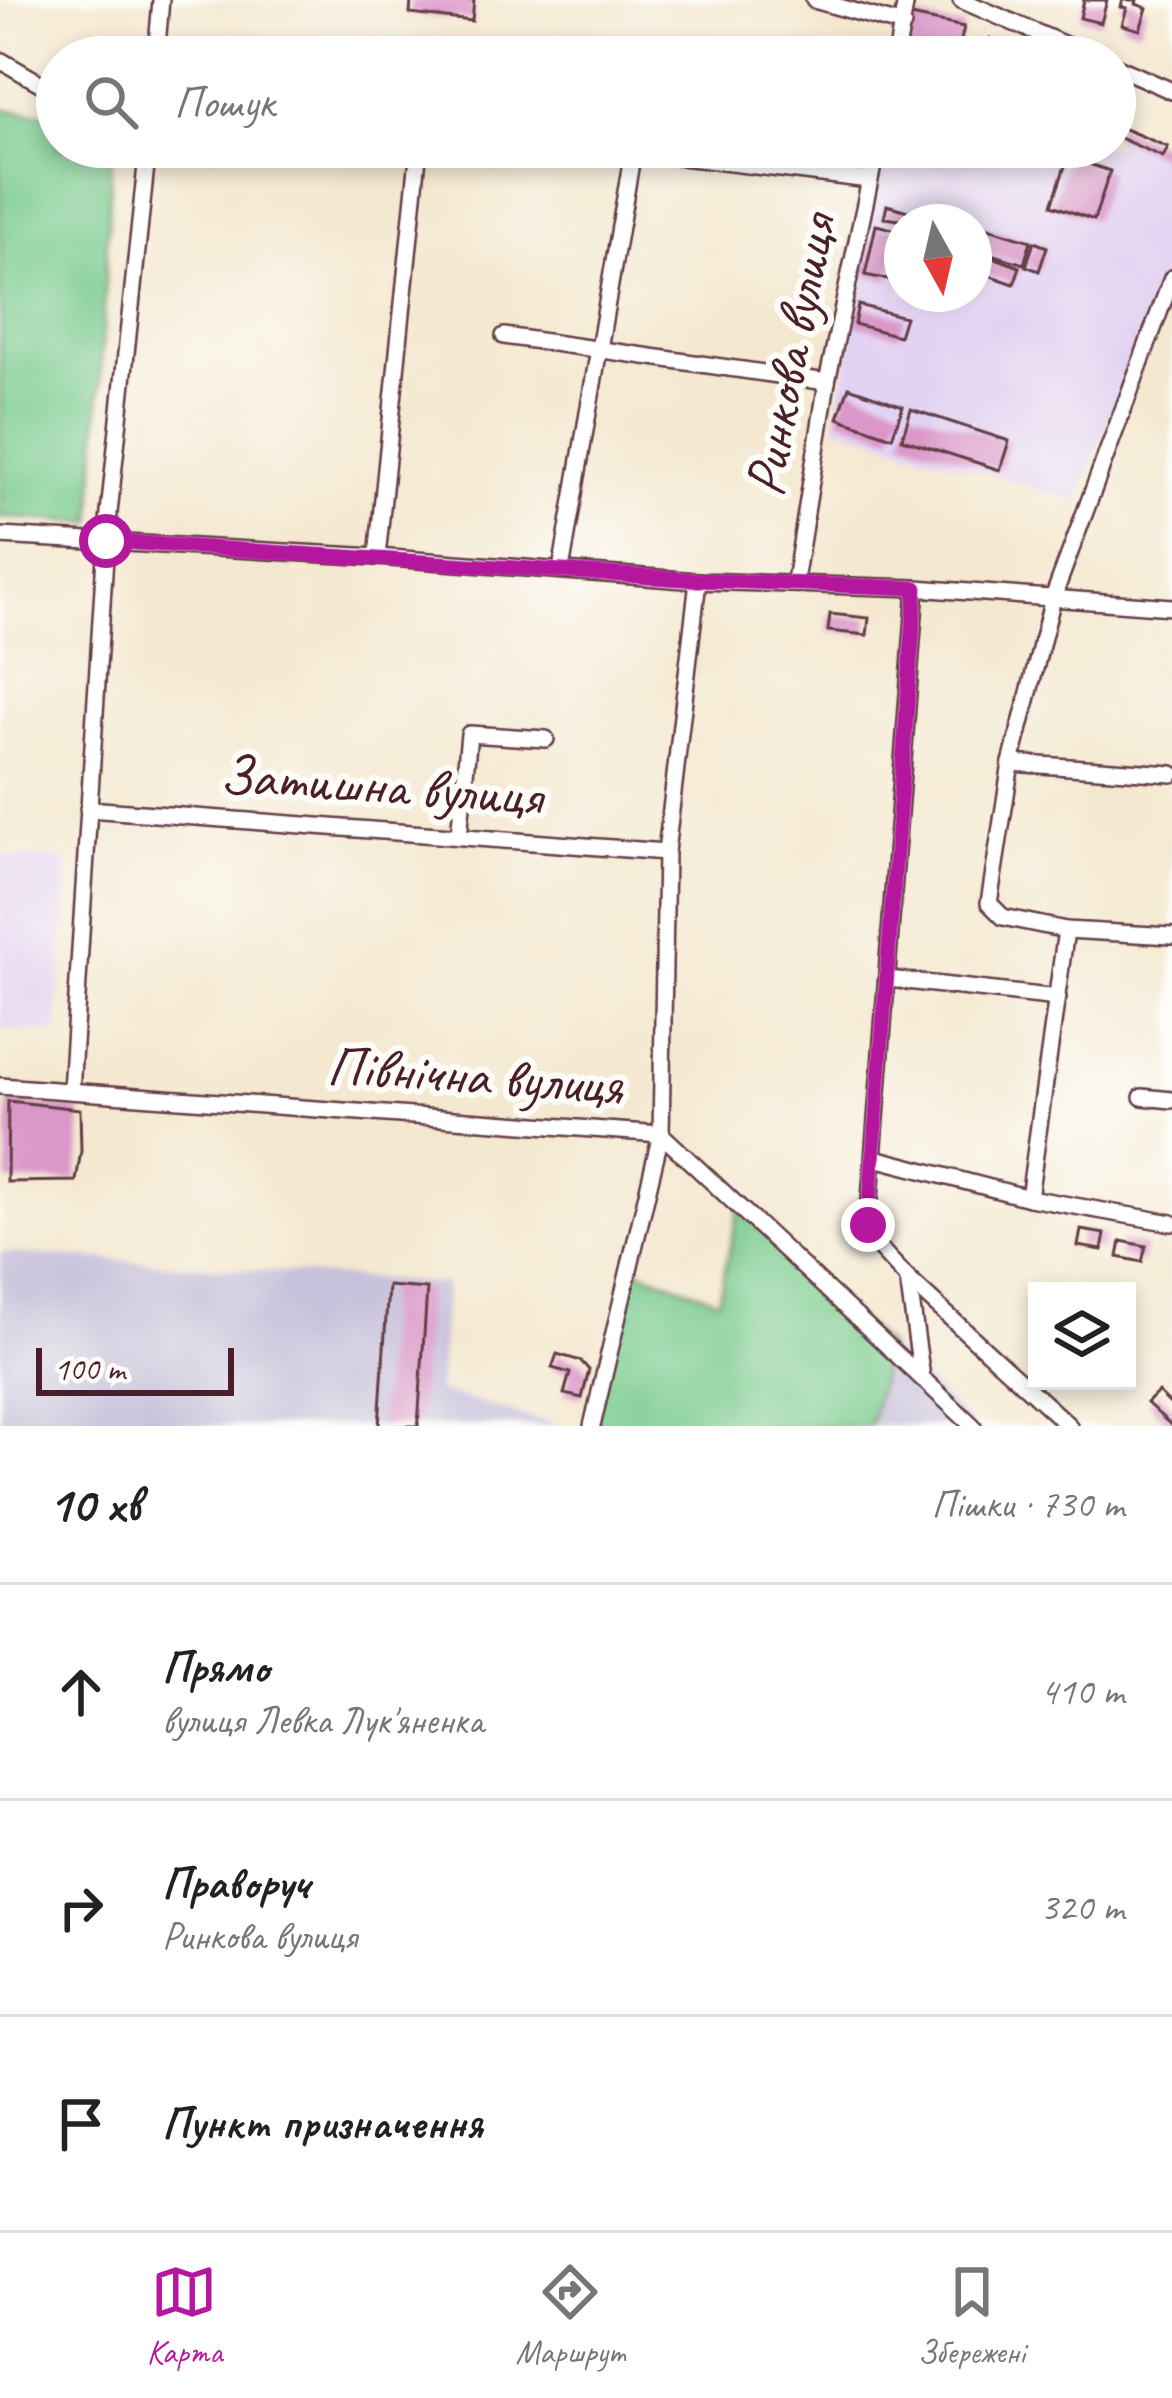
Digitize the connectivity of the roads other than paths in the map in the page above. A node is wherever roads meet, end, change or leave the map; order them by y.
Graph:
1 (161, 0) edge
2 (814, 0) edge
3 (906, 0) edge
4 (961, 0) edge
5 (903, 25) junction
6 (158, 36) edge
7 (901, 36) edge
8 (1044, 36) edge
9 (0, 60) edge
10 (1136, 75) edge
11 (36, 80) edge
12 (1172, 91) edge
13 (146, 168) edge
14 (417, 168) edge
15 (630, 168) edge
16 (767, 168) edge
17 (872, 168) edge
18 (869, 181) junction
19 (1172, 278) edge
20 (504, 335) dead end
21 (601, 350) junction
22 (827, 382) junction
23 (0, 536) edge
24 (106, 541) junction
25 (377, 557) junction
26 (561, 570) junction
27 (698, 580) junction
28 (795, 581) junction
29 (916, 588) junction
30 (1053, 598) junction
31 (1172, 607) edge
32 (546, 739) dead end
33 (1011, 763) junction
34 (1172, 774) edge
35 (88, 809) junction
36 (459, 836) junction
37 (666, 852) junction
38 (1066, 930) junction
39 (1172, 936) edge
40 (889, 979) junction
41 (1058, 998) junction
42 (0, 1085) edge
43 (71, 1091) junction
44 (1142, 1097) dead end
45 (1172, 1100) edge
46 (661, 1134) junction
47 (875, 1159) junction
48 (1029, 1198) junction
49 (1172, 1223) edge
50 (908, 1279) junction
51 (922, 1378) junction
52 (592, 1426) edge
53 (973, 1426) edge
54 (1069, 1426) edge

1 - 6 street
2 - 5 street
3 - 5 street
4 - 8 street
5 - 7 street
9 - 11 street
10 - 12 street
13 - 24 street
14 - 25 street
15 - 21 street
16 - 18 street
17 - 18 street, Ринкова вулиця
18 - 22 street, Ринкова вулиця
19 - 30 street
20 - 21 street
21 - 22 street
21 - 26 street
22 - 28 street, Ринкова вулиця
23 - 24 street
24 - 25 street
24 - 35 street
25 - 26 street
26 - 27 street
27 - 28 street
27 - 37 street
28 - 29 street
29 - 30 street
29 - 40 street
30 - 31 street
30 - 33 street
32 - 36 street
33 - 34 street
33 - 38 street
35 - 36 street, Затишна вулиця
35 - 43 street
36 - 37 street, Затишна вулиця
37 - 46 street
38 - 39 street
38 - 41 street
40 - 41 street
40 - 47 street
41 - 48 street
42 - 43 street, Північна вулиця
43 - 46 street, Північна вулиця
44 - 45 street
46 - 51 street, Північна вулиця
46 - 52 street
47 - 48 street
47 - 50 street
48 - 49 street
50 - 51 street
50 - 54 street
51 - 53 street, Північна вулиця

